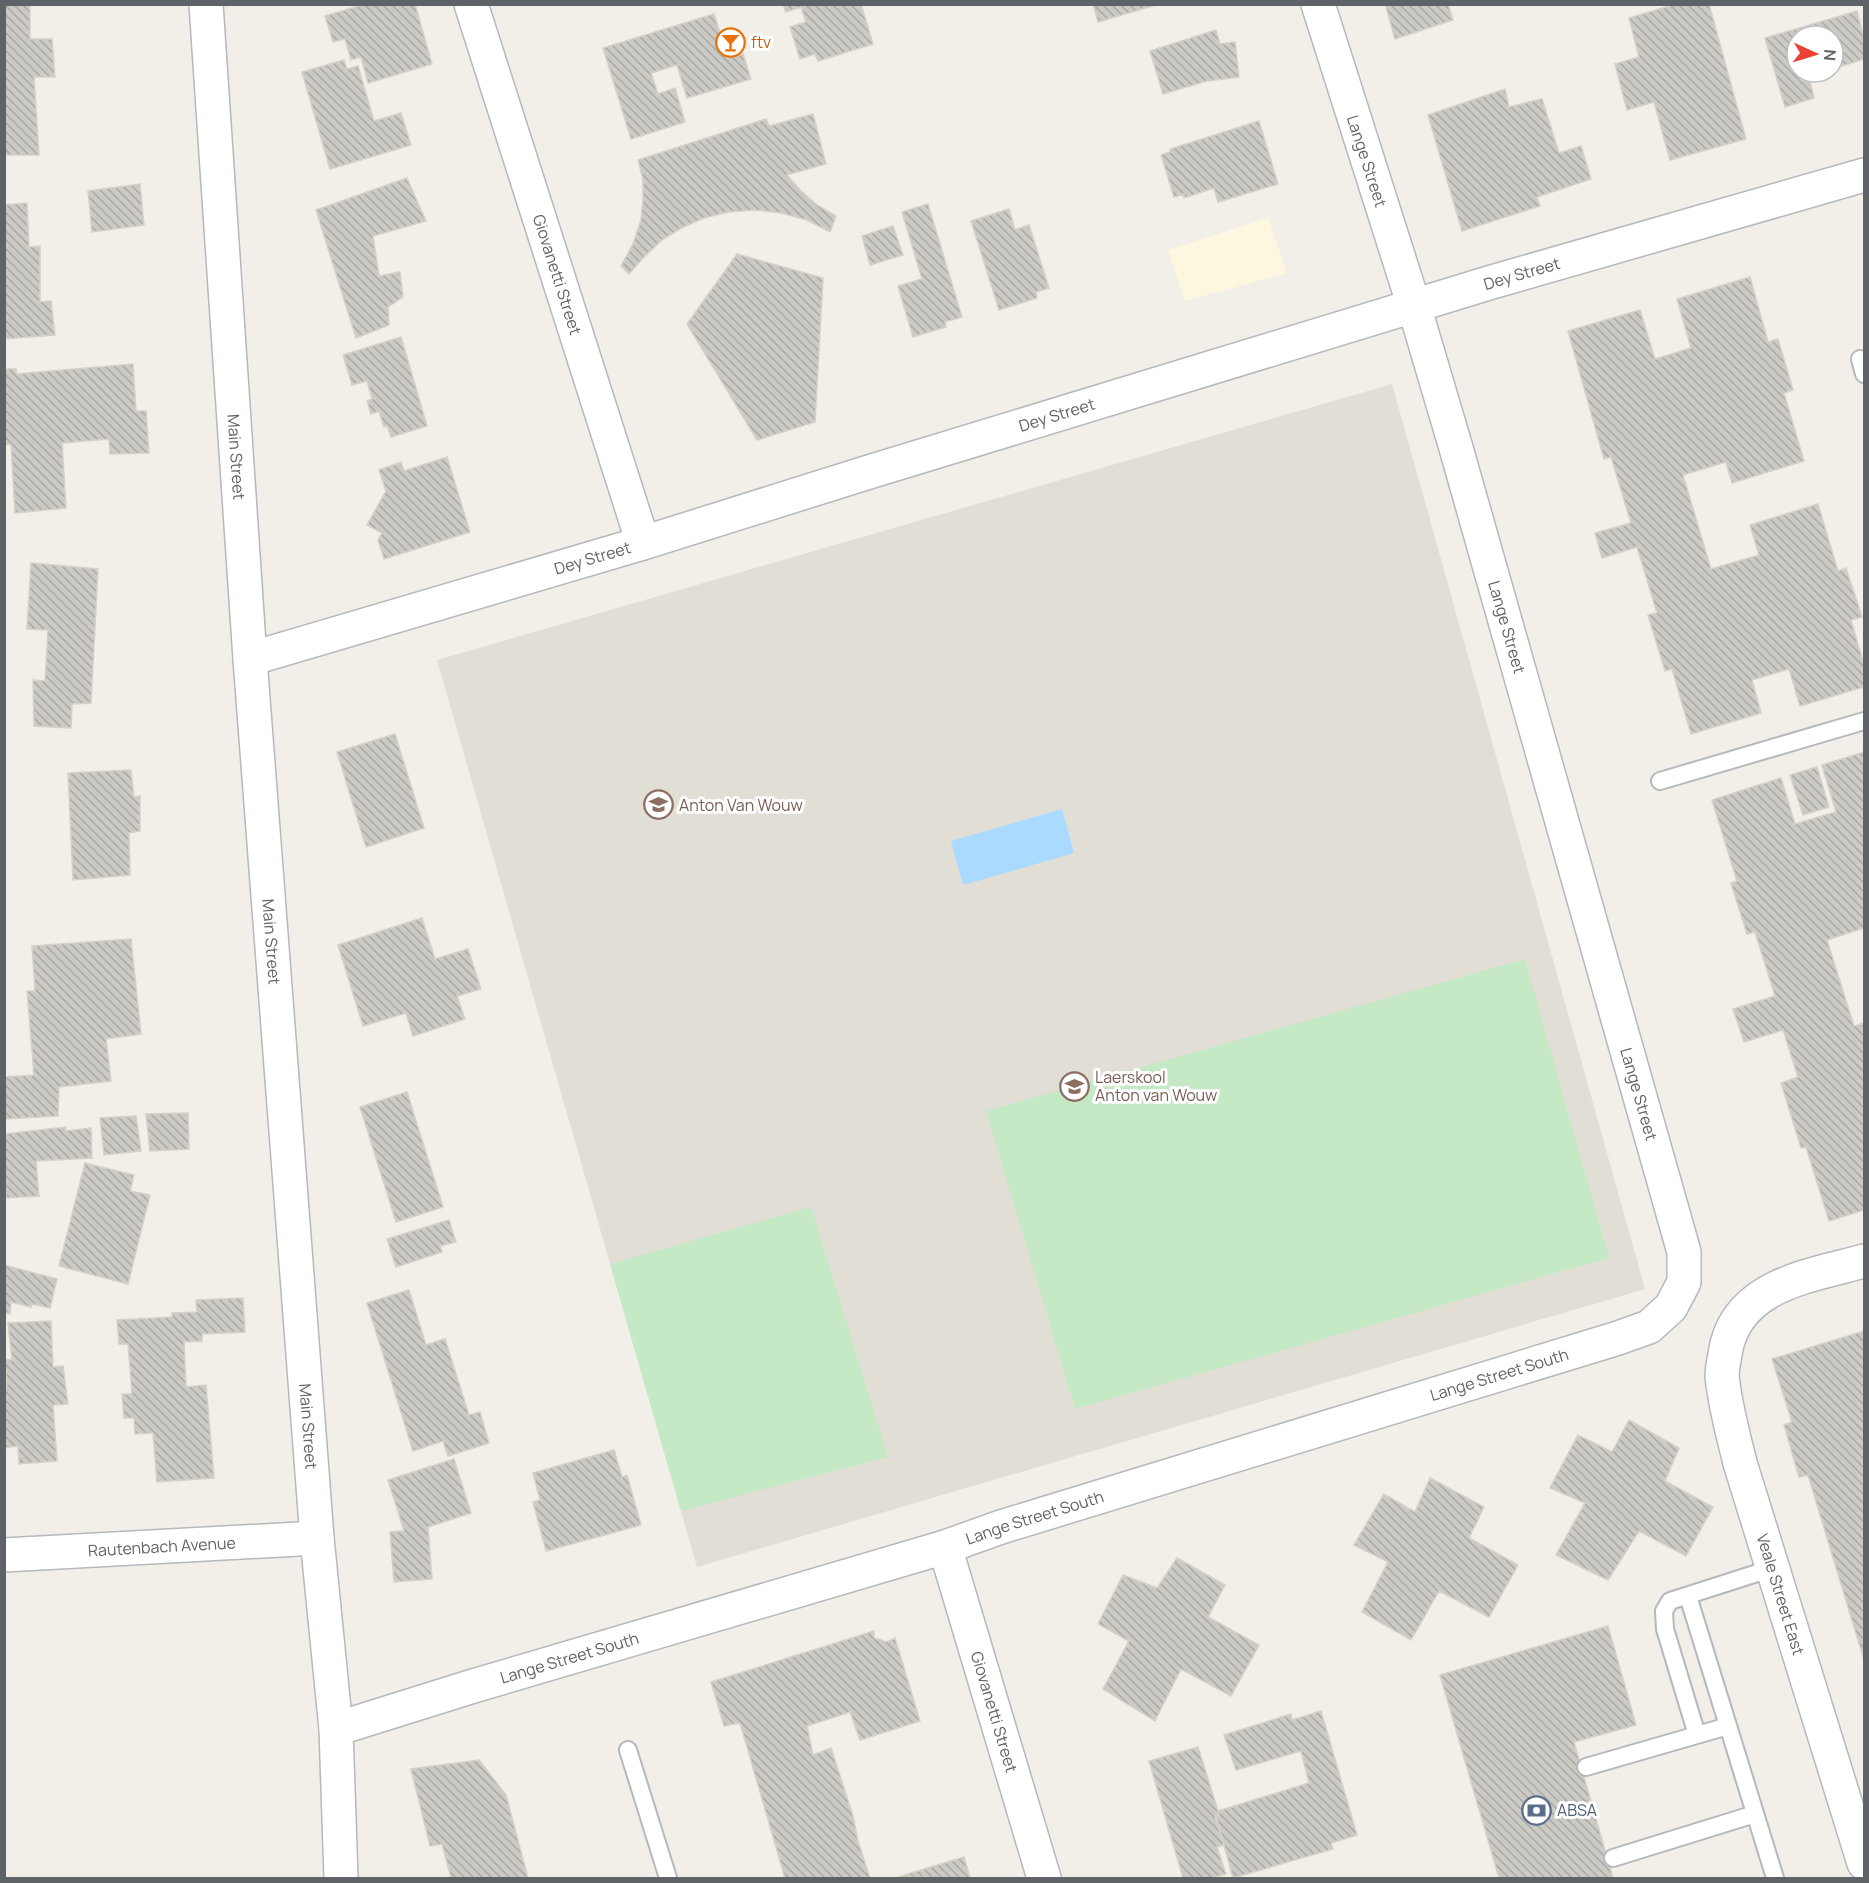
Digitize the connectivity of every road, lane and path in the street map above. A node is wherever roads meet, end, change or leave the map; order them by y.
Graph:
1 (206, 4) edge
2 (471, 4) edge
3 (1318, 4) edge
4 (1864, 175) edge
5 (1414, 306) junction
6 (643, 543) junction
7 (250, 659) junction
8 (1864, 721) edge
9 (1660, 781) dead end
10 (1684, 1252) joint
11 (1864, 1261) edge
12 (317, 1538) junction
13 (945, 1547) junction
14 (4, 1555) edge
15 (1773, 1568) junction
16 (1688, 1596) junction
17 (1728, 1726) junction
18 (336, 1729) junction
19 (1697, 1735) junction
20 (628, 1750) dead end
21 (1587, 1767) dead end
22 (1755, 1814) junction
23 (1613, 1858) dead end
24 (1864, 1863) edge
25 (341, 1878) edge
26 (668, 1878) edge
27 (1044, 1878) edge
28 (1774, 1878) edge

1 - 7 street, Main Street
2 - 6 street, Giovanetti Street
3 - 5 street, Lange Street
4 - 5 street, Dey Street
5 - 6 street, Dey Street
5 - 10 street, Lange Street
6 - 7 street, Dey Street
7 - 12 street, Main Street
8 - 9 lane
10 - 13 street, Lange Street South
11 - 15 street, Veale Street East
12 - 14 street, Rautenbach Avenue
12 - 18 street, Main Street
13 - 18 street, Lange Street South
13 - 27 street, Giovanetti Street
15 - 16 lane
15 - 24 street, Veale Street East
16 - 17 lane
16 - 19 lane
17 - 19 lane
17 - 22 lane
18 - 25 street, Main Street
19 - 21 lane
20 - 26 lane
22 - 23 lane
22 - 28 lane

